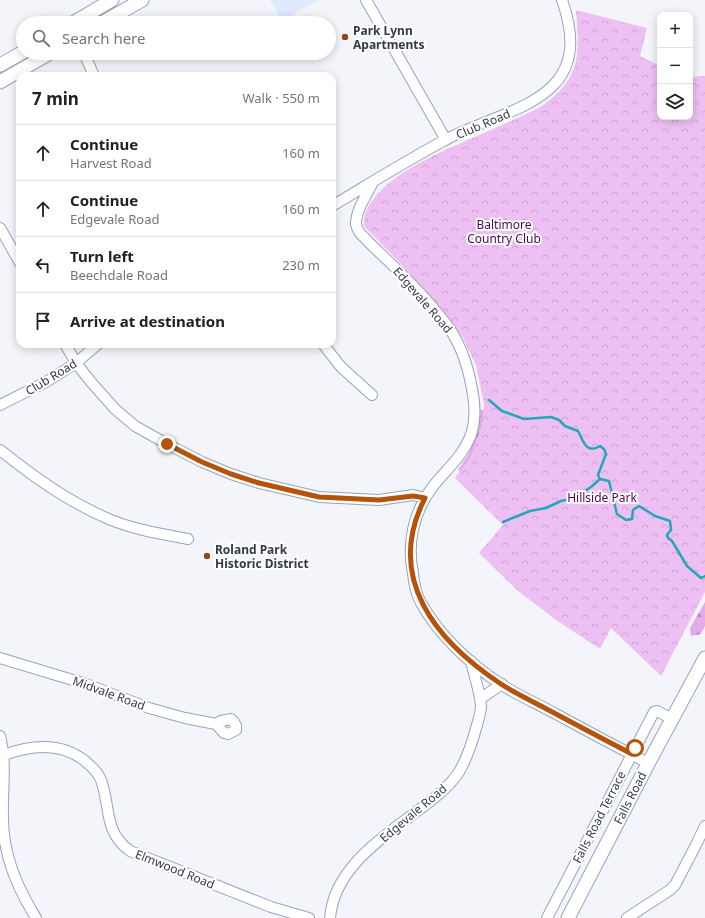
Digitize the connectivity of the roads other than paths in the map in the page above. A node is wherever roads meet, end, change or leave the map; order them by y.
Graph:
1 (111, 0) edge
2 (142, 0) edge
3 (366, 0) edge
4 (562, 0) edge
5 (119, 13) junction
6 (85, 16) edge
7 (114, 16) edge
8 (16, 56) edge
9 (38, 60) edge
10 (87, 60) edge
11 (0, 65) edge
12 (17, 72) edge
13 (92, 72) edge
14 (16, 73) edge
15 (0, 82) edge
16 (446, 140) junction
17 (373, 182) junction
18 (347, 197) junction
19 (336, 204) edge
20 (359, 210) junction
21 (0, 228) edge
22 (16, 256) edge
23 (68, 348) edge
24 (93, 348) edge
25 (326, 348) edge
26 (76, 362) junction
27 (372, 395) dead end
28 (0, 405) edge
29 (0, 450) edge
30 (425, 498) junction
31 (188, 539) dead end
32 (1, 660) edge
33 (471, 661) junction
34 (704, 664) edge
35 (502, 684) junction
36 (480, 698) junction
37 (672, 719) junction
38 (216, 724) dead end
39 (0, 736) edge
40 (632, 754) junction
41 (4, 755) junction
42 (648, 763) junction
43 (705, 826) edge
44 (36, 918) edge
45 (309, 918) edge
46 (330, 918) edge
47 (547, 918) edge
48 (568, 918) edge
49 (628, 918) edge

1 - 5 street
1 - 6 main road
2 - 5 main road
3 - 16 street
4 - 16 street, Club Road
5 - 7 main road
8 - 11 main road
9 - 12 main road
10 - 13 street
14 - 15 main road
16 - 17 street, Club Road
17 - 18 street, Club Road
17 - 20 street, Edgevale Road
18 - 19 street, Club Road
18 - 20 street
20 - 30 street, Edgevale Road
21 - 22 street
23 - 26 street
24 - 26 street, Club Road
25 - 27 street
26 - 28 street, Club Road
26 - 30 street
29 - 31 street
30 - 33 street, Edgevale Road
32 - 38 street, Midvale Road
33 - 35 street
33 - 36 street, Edgevale Road
34 - 37 main road, Falls Road
35 - 36 street
35 - 40 street
36 - 46 street, Edgevale Road
37 - 40 street, Falls Road Terrace
37 - 42 main road, Falls Road
39 - 41 street
40 - 42 street
40 - 47 street, Falls Road Terrace
41 - 44 street
41 - 45 street, Elmwood Road
42 - 48 main road, Falls Road
43 - 49 street

